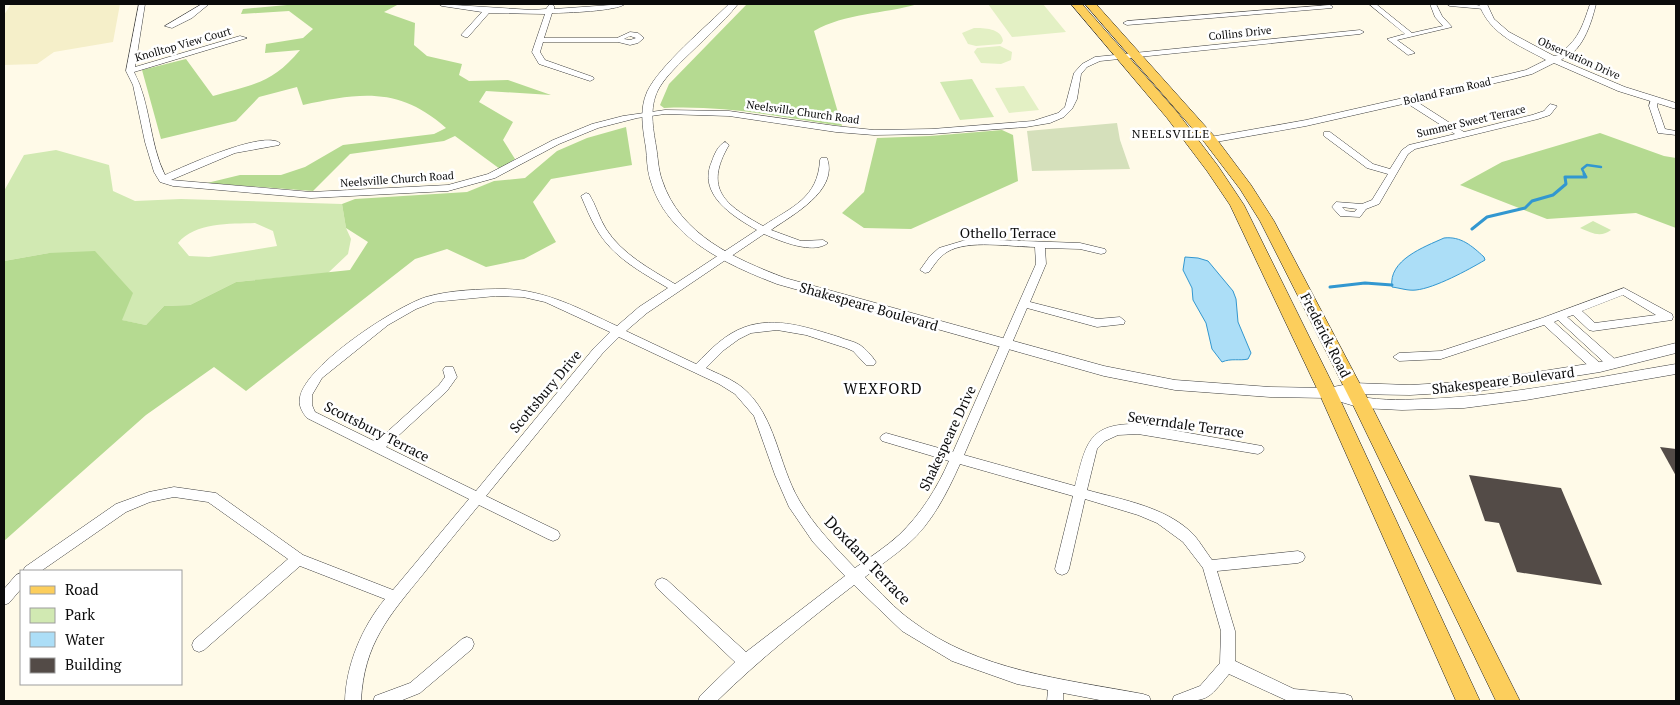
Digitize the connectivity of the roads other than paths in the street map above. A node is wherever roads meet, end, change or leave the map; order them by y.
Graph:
1 (142, 4) edge
2 (206, 4) edge
3 (442, 4) edge
4 (622, 4) edge
5 (734, 4) edge
6 (1076, 4) edge
7 (1090, 4) edge
8 (1282, 4) edge
9 (1372, 4) edge
10 (1433, 4) edge
11 (1450, 4) edge
12 (1593, 4) edge
13 (1330, 7) dead end
14 (1484, 7) edge
15 (550, 8) edge
16 (487, 10) junction
17 (1290, 10) junction
18 (169, 26) dead end
19 (1120, 26) junction
20 (1360, 32) dead end
21 (465, 35) dead end
22 (1411, 35) junction
23 (243, 38) dead end
24 (539, 40) junction
25 (619, 40) dead end
26 (1411, 53) dead end
27 (1137, 55) junction
28 (1122, 57) junction
29 (1558, 58) junction
30 (130, 71) junction
31 (590, 79) dead end
32 (1676, 99) edge
33 (1408, 100) junction
34 (1654, 100) junction
35 (1553, 106) dead end
36 (1676, 106) edge
37 (646, 115) junction
38 (1172, 115) junction
39 (1196, 124) junction
40 (1266, 130) junction
41 (1327, 134) dead end
42 (1676, 134) edge
43 (1463, 135) junction
44 (1210, 140) junction
45 (276, 143) dead end
46 (725, 145) dead end
47 (824, 160) dead end
48 (1393, 173) junction
49 (163, 180) junction
50 (586, 196) dead end
51 (1363, 207) dead end
52 (764, 229) junction
53 (823, 243) dead end
54 (1040, 245) junction
55 (1101, 251) dead end
56 (723, 256) junction
57 (925, 270) dead end
58 (675, 288) junction
59 (1024, 304) junction
60 (1574, 310) junction
61 (1560, 316) junction
62 (1120, 321) dead end
63 (1546, 321) junction
64 (618, 331) junction
65 (1007, 345) junction
66 (1676, 348) edge
67 (1399, 357) dead end
68 (870, 362) dead end
69 (1614, 364) junction
70 (1597, 367) junction
71 (698, 369) junction
72 (1676, 369) edge
73 (449, 370) dead end
74 (1328, 394) junction
75 (1357, 396) junction
76 (886, 438) dead end
77 (377, 448) junction
78 (1258, 449) dead end
79 (957, 458) junction
80 (1080, 493) junction
81 (476, 498) junction
82 (553, 535) dead end
83 (1298, 558) dead end
84 (298, 559) junction
85 (1209, 566) junction
86 (1062, 569) dead end
87 (31, 570) edge
88 (855, 577) junction
89 (20, 580) edge
90 (662, 584) dead end
91 (395, 597) junction
92 (4, 599) edge
93 (467, 644) dead end
94 (199, 645) dead end
95 (746, 662) junction
96 (1227, 665) junction
97 (1056, 685) junction
98 (353, 701) edge
99 (381, 701) edge
100 (706, 701) edge
101 (1055, 701) edge
102 (1143, 701) edge
103 (1180, 701) edge
104 (1345, 701) edge
105 (1468, 701) edge
106 (1508, 701) edge

1 - 30 street
2 - 18 street
3 - 16 street
4 - 15 street
5 - 37 street, Shakespeare Boulevard
6 - 28 main road, Frederick Road
7 - 19 main road, Frederick Road
8 - 17 street
9 - 22 street
10 - 22 street
11 - 14 street
12 - 29 street, Boland Farm Road
13 - 17 street
14 - 29 street, Observation Drive
15 - 16 street
15 - 24 street
16 - 21 street
17 - 19 street
19 - 27 main road, Frederick Road
20 - 27 street, Collins Drive
22 - 26 street
23 - 30 street, Knolltop View Court
24 - 25 street
24 - 31 street
27 - 28 street, Collins Drive
27 - 39 main road, Frederick Road
28 - 37 street, Neelsville Church Road
28 - 38 main road, Frederick Road
29 - 32 street, Observation Drive
29 - 33 street, Boland Farm Road
29 - 34 street, Observation Drive
30 - 49 street
33 - 40 street, Boland Farm Road
33 - 43 street
34 - 36 street, Observation Drive
34 - 42 street
35 - 43 street, Summer Sweet Terrace
37 - 49 street, Neelsville Church Road
37 - 56 street, Shakespeare Boulevard
38 - 44 main road
38 - 74 main road, Frederick Road
39 - 40 street, Boland Farm Road
39 - 44 main road, Frederick Road
40 - 44 street, Boland Farm Road
41 - 48 street
43 - 48 street, Summer Sweet Terrace
44 - 75 main road, Frederick Road
45 - 49 street
46 - 52 street
47 - 52 street, Scottsbury Drive
48 - 51 street, Summer Sweet Terrace
50 - 58 street
52 - 53 street
52 - 56 street, Scottsbury Drive
54 - 55 street, Othello Terrace
54 - 57 street, Othello Terrace
54 - 59 street, Shakespeare Drive
56 - 58 street, Scottsbury Drive
56 - 65 street, Shakespeare Boulevard
58 - 64 street, Scottsbury Drive
59 - 62 street
59 - 65 street, Shakespeare Drive
60 - 60 street
60 - 61 street
61 - 63 street
61 - 69 street
63 - 67 street
63 - 70 street
64 - 71 street, Doxdam Terrace
64 - 77 street, Scottsbury Terrace
64 - 81 street, Scottsbury Drive
65 - 74 street, Shakespeare Boulevard
65 - 79 street, Shakespeare Drive
66 - 69 street, Shakespeare Boulevard
68 - 71 street
69 - 70 street, Shakespeare Boulevard
70 - 75 street, Shakespeare Boulevard
71 - 88 street, Doxdam Terrace
72 - 75 street, Shakespeare Boulevard
73 - 77 street
74 - 75 street, Shakespeare Boulevard
74 - 105 main road, Frederick Road
75 - 106 main road, Frederick Road
76 - 79 street
77 - 81 street, Scottsbury Terrace
78 - 80 street, Severndale Terrace
79 - 80 street
79 - 88 street, Shakespeare Drive
80 - 85 street
80 - 86 street, Severndale Terrace
81 - 82 street, Scottsbury Terrace
81 - 91 street, Scottsbury Drive
83 - 85 street
84 - 87 street
84 - 91 street
84 - 94 street
85 - 96 street
88 - 95 street, Shakespeare Drive
88 - 97 street, Doxdam Terrace
89 - 92 street
90 - 95 street
91 - 98 street, Scottsbury Drive
93 - 99 street
95 - 100 street, Shakespeare Drive
96 - 103 street
96 - 104 street
97 - 101 street
97 - 102 street, Doxdam Terrace

